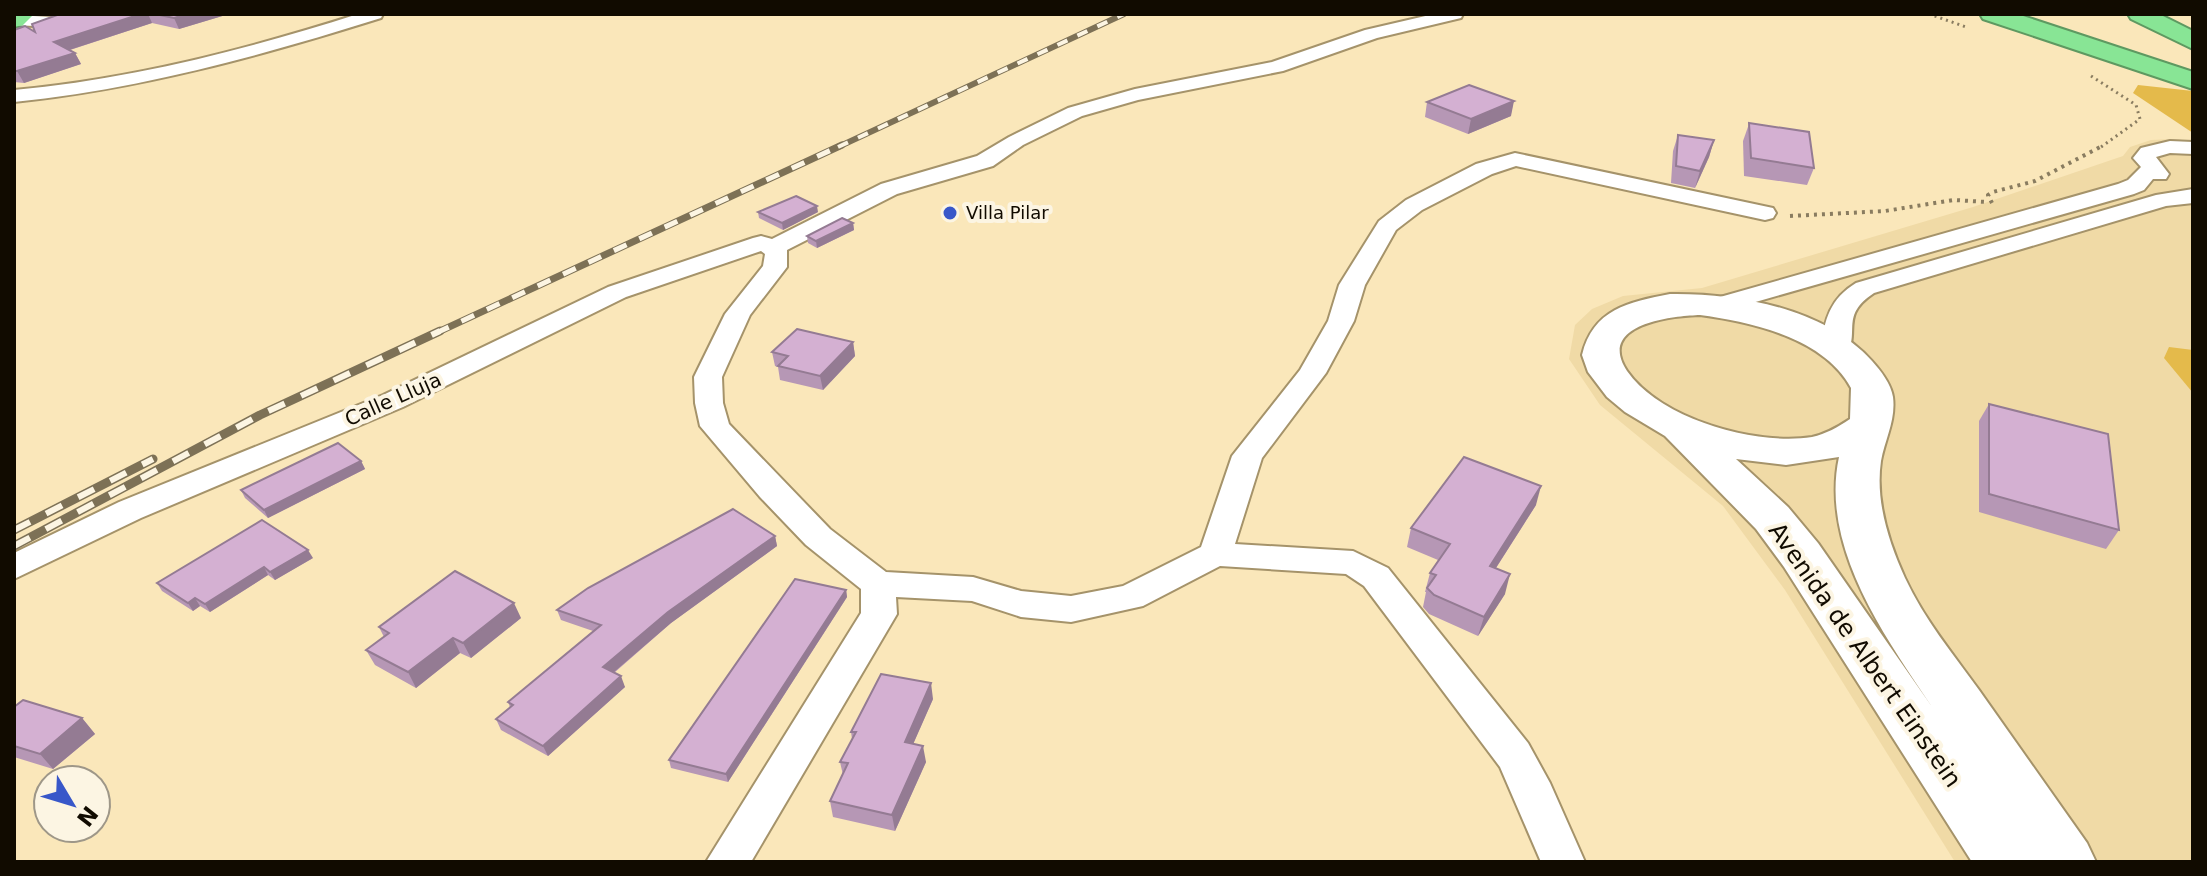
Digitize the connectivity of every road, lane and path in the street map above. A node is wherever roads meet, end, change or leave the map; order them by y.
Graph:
1 (22, 14) edge
2 (375, 14) edge
3 (1455, 14) edge
4 (1992, 14) edge
5 (2140, 14) edge
6 (14, 20) edge
7 (53, 22) edge
8 (2193, 41) edge
9 (2193, 81) edge
10 (2117, 94) dead end
11 (14, 96) edge
12 (2193, 148) edge
13 (2151, 169) junction
14 (2193, 189) edge
15 (2193, 196) edge
16 (1992, 203) junction
17 (1765, 213) joint
18 (2021, 217) junction
19 (774, 247) junction
20 (1715, 306) junction
21 (1836, 349) junction
22 (1872, 423) junction
23 (1676, 427) junction
24 (1215, 554) junction
25 (14, 567) edge
26 (878, 584) junction
27 (728, 862) edge
28 (1563, 862) edge
29 (2006, 862) edge
30 (2066, 862) edge

1 - 6 highway
2 - 11 street
3 - 19 street, Calle Lluja
4 - 9 highway
5 - 8 highway
6 - 7 street
10 - 16 path
12 - 13 street
13 - 14 street
13 - 18 street
15 - 21 street
16 - 17 path
16 - 18 path
17 - 24 street
18 - 20 street
19 - 25 street, Calle Lluja
19 - 26 street
20 - 21 main road
20 - 23 main road
21 - 22 main road
22 - 23 main road
22 - 30 main road
23 - 29 main road, Avenida de Albert Einstein
24 - 26 street
24 - 28 street
26 - 27 street

